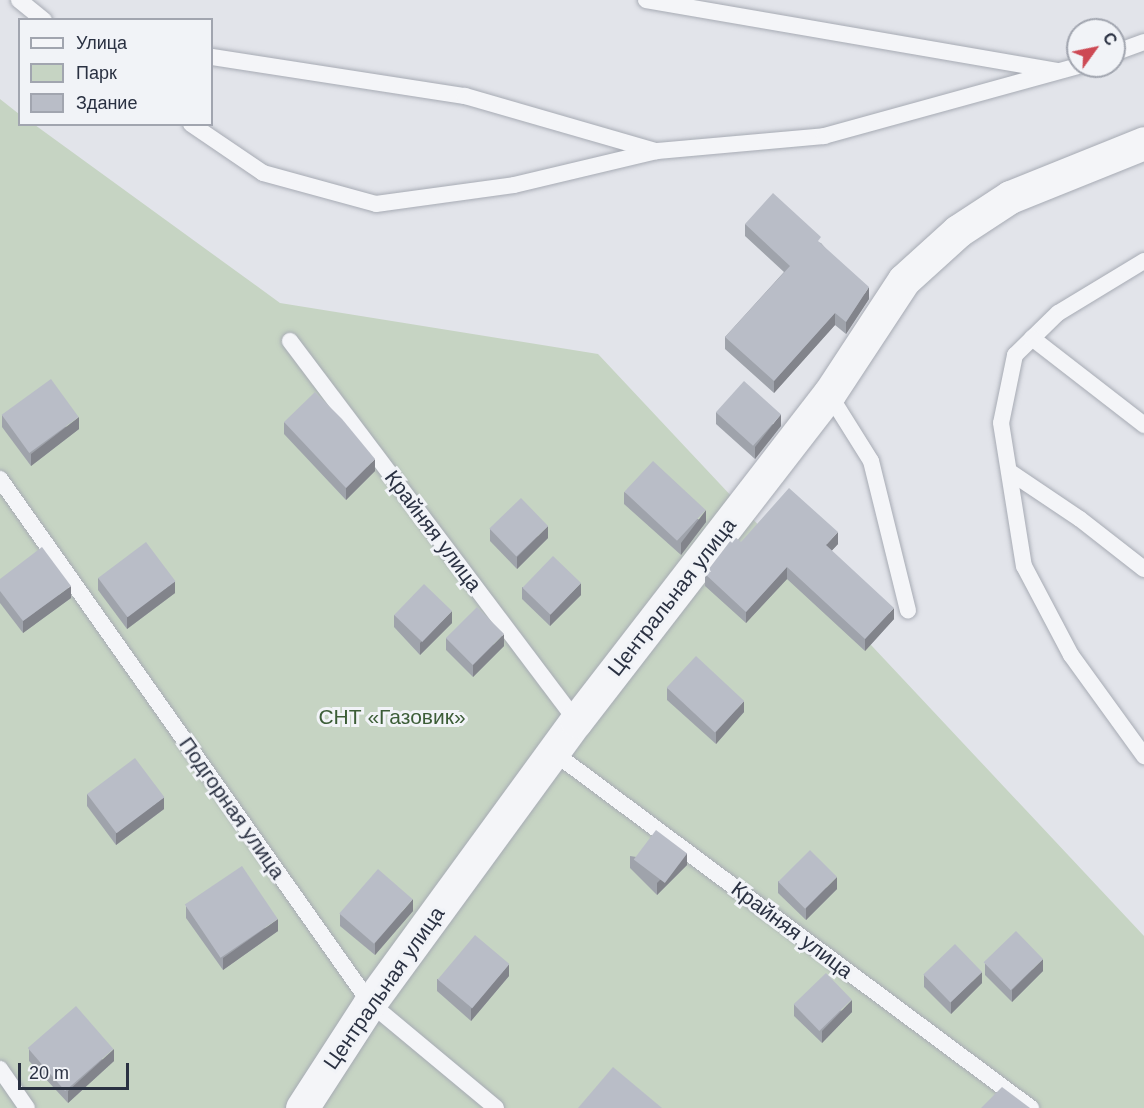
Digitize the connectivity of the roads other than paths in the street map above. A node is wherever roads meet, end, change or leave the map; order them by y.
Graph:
1 (19, 0) edge
2 (646, 0) edge
3 (42, 18) edge
4 (1144, 42) edge
5 (1126, 49) edge
6 (213, 57) edge
7 (1066, 68) edge
8 (1066, 70) edge
9 (194, 126) edge
10 (1144, 143) edge
11 (657, 151) junction
12 (1144, 261) edge
13 (1032, 338) junction
14 (290, 340) dead end
15 (829, 394) junction
16 (1144, 425) edge
17 (1010, 472) junction
18 (0, 479) edge
19 (1144, 569) edge
20 (908, 610) dead end
21 (576, 721) junction
22 (553, 752) junction
23 (1144, 756) edge
24 (370, 1003) junction
25 (0, 1069) edge
26 (27, 1108) edge
27 (302, 1108) edge
28 (496, 1108) edge
29 (1031, 1108) edge

1 - 3 lane
2 - 7 lane
4 - 5 lane
6 - 11 lane
8 - 11 lane
9 - 11 lane
10 - 15 street, Центральная улица
12 - 13 lane
13 - 16 lane
13 - 17 lane
14 - 21 lane, Крайняя улица
15 - 20 lane
15 - 21 street, Центральная улица
17 - 19 lane
17 - 23 lane
18 - 24 lane, Подгорная улица
21 - 22 street, Центральная улица
22 - 24 street, Центральная улица
22 - 29 lane, Крайняя улица
24 - 27 street, Центральная улица
24 - 28 lane, Подгорная улица
25 - 26 lane

